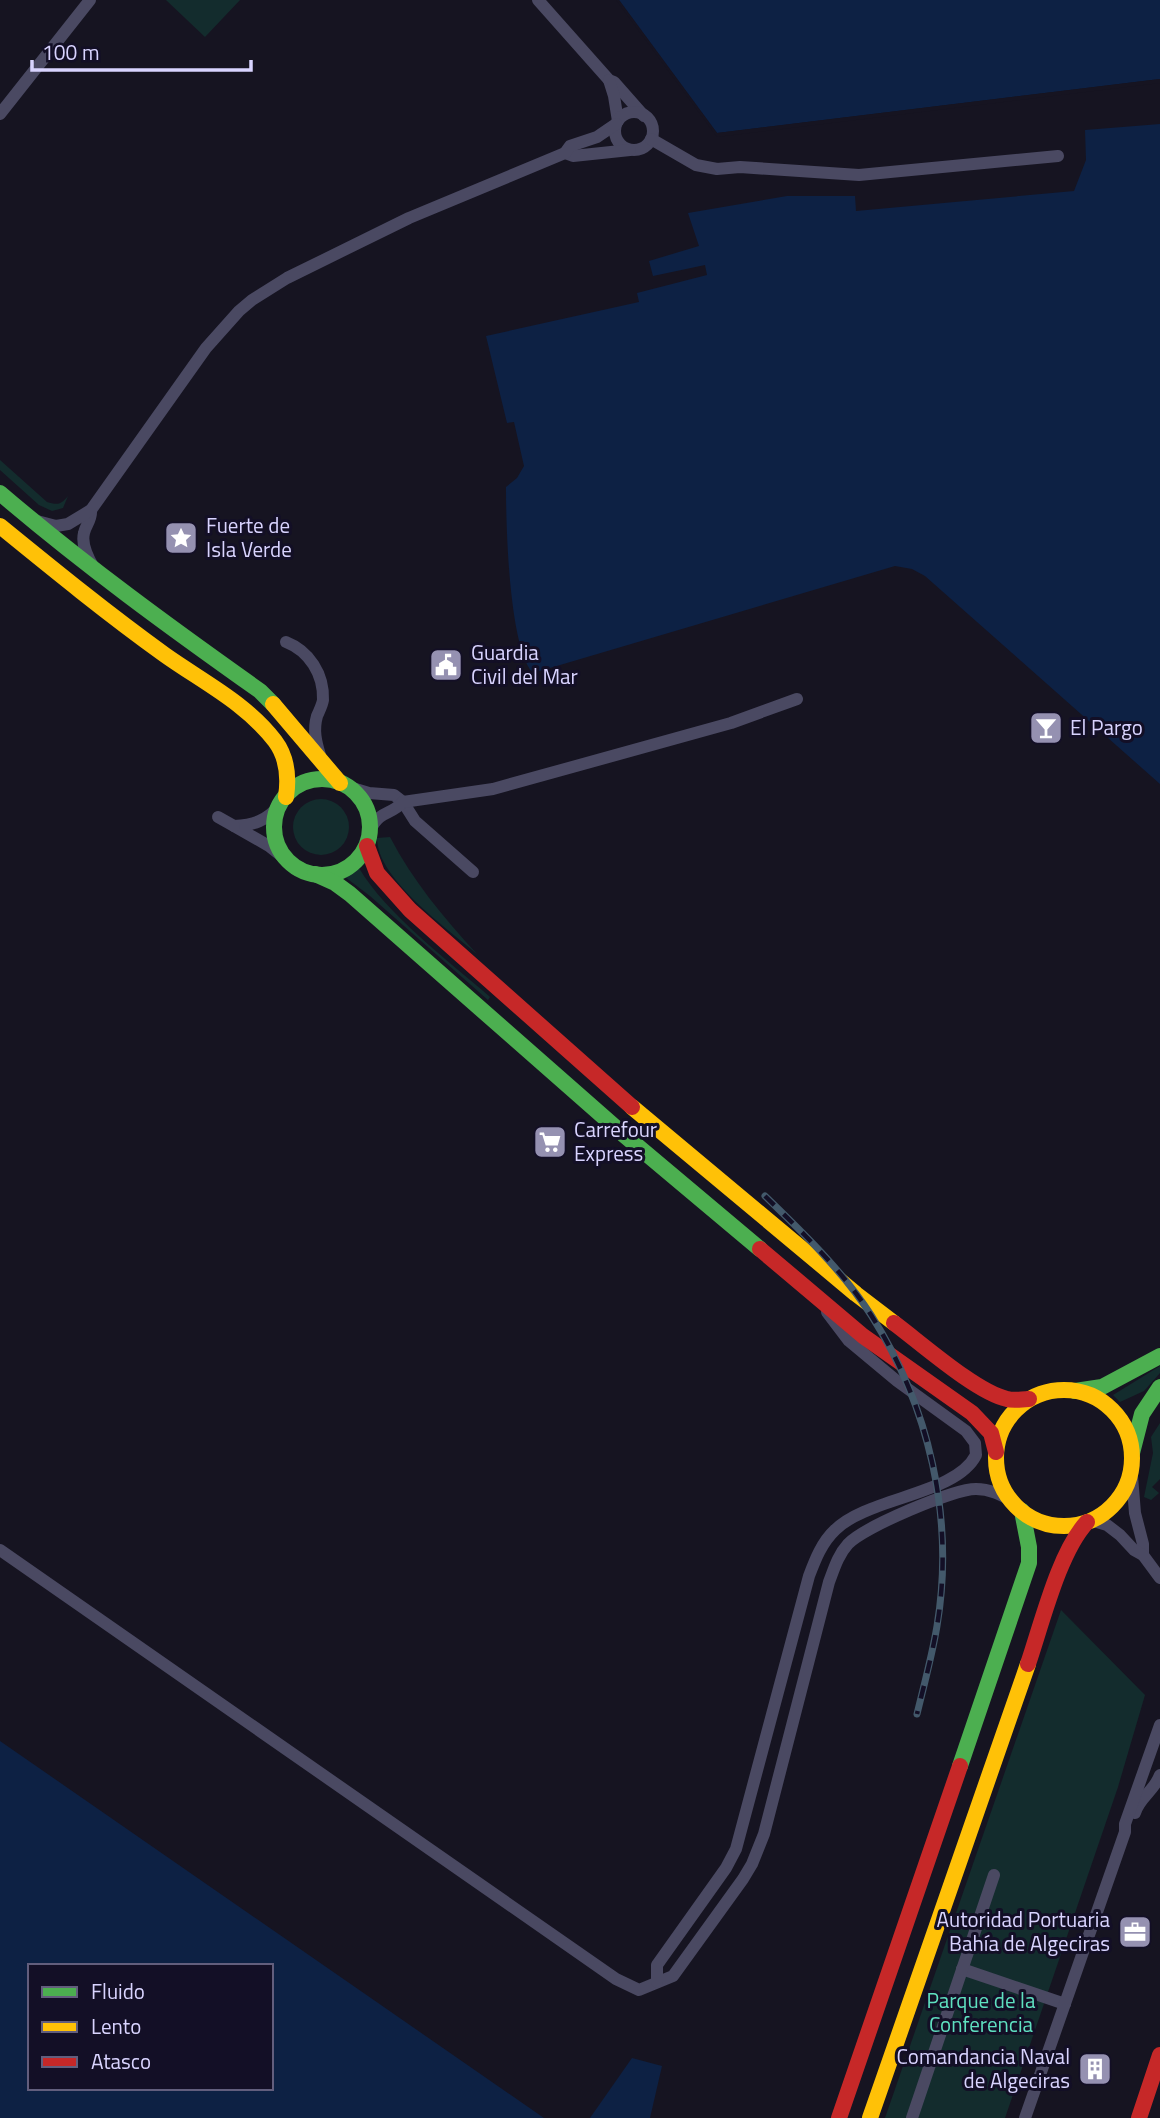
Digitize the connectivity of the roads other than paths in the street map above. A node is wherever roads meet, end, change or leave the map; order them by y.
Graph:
1 (90, 0) edge
2 (538, 0) edge
3 (609, 80) junction
4 (0, 114) edge
5 (644, 116) junction
6 (617, 122) junction
7 (651, 139) junction
8 (630, 150) junction
9 (565, 153) junction
10 (1058, 156) dead end
11 (0, 493) edge
12 (91, 510) junction
13 (31, 519) junction
14 (0, 526) edge
15 (95, 570) junction
16 (286, 642) dead end
17 (797, 699) dead end
18 (321, 759) junction
19 (344, 785) junction
20 (283, 801) junction
21 (402, 802) junction
22 (218, 817) dead end
23 (233, 826) junction
24 (368, 838) junction
25 (288, 861) junction
26 (473, 872) dead end
27 (314, 874) junction
28 (809, 1290) junction
29 (1160, 1356) edge
30 (1160, 1387) edge
31 (1076, 1391) junction
32 (1029, 1399) junction
33 (996, 1452) junction
34 (1132, 1459) junction
35 (1017, 1506) junction
36 (1088, 1521) junction
37 (0, 1550) edge
38 (1143, 1555) junction
39 (1160, 1578) edge
40 (1160, 1725) edge
41 (1160, 1775) edge
42 (1125, 1832) junction
43 (994, 1875) dead end
44 (962, 1969) junction
45 (657, 1982) junction
46 (1065, 2004) junction
47 (1160, 2055) edge
48 (839, 2118) edge
49 (870, 2118) edge
50 (912, 2118) edge
51 (1025, 2118) edge
52 (1139, 2118) edge

1 - 4 street
2 - 3 street
3 - 5 street
3 - 6 street
5 - 6 street
5 - 7 street
6 - 8 street
6 - 9 street
7 - 8 street
7 - 10 street
8 - 9 street
9 - 12 street
11 - 13 main road
12 - 13 street
12 - 15 street
13 - 15 main road
14 - 20 main road
15 - 18 main road
16 - 18 street
17 - 21 street
18 - 19 main road
19 - 20 main road
19 - 21 street
19 - 24 main road
20 - 23 street
20 - 25 main road
21 - 24 street
21 - 26 street
22 - 23 street
23 - 25 street
24 - 27 main road
24 - 32 main road
25 - 27 main road
27 - 28 main road
28 - 33 main road
28 - 45 street
29 - 31 main road
30 - 34 main road
31 - 32 main road
31 - 34 main road
32 - 33 main road
33 - 35 main road
34 - 36 main road
34 - 38 street
35 - 36 main road
35 - 45 street
35 - 48 main road
36 - 38 street
36 - 49 main road
37 - 45 street
38 - 39 street
40 - 42 street
41 - 42 street
42 - 46 street
43 - 44 street
44 - 46 street
44 - 50 street
46 - 51 street
47 - 52 main road

